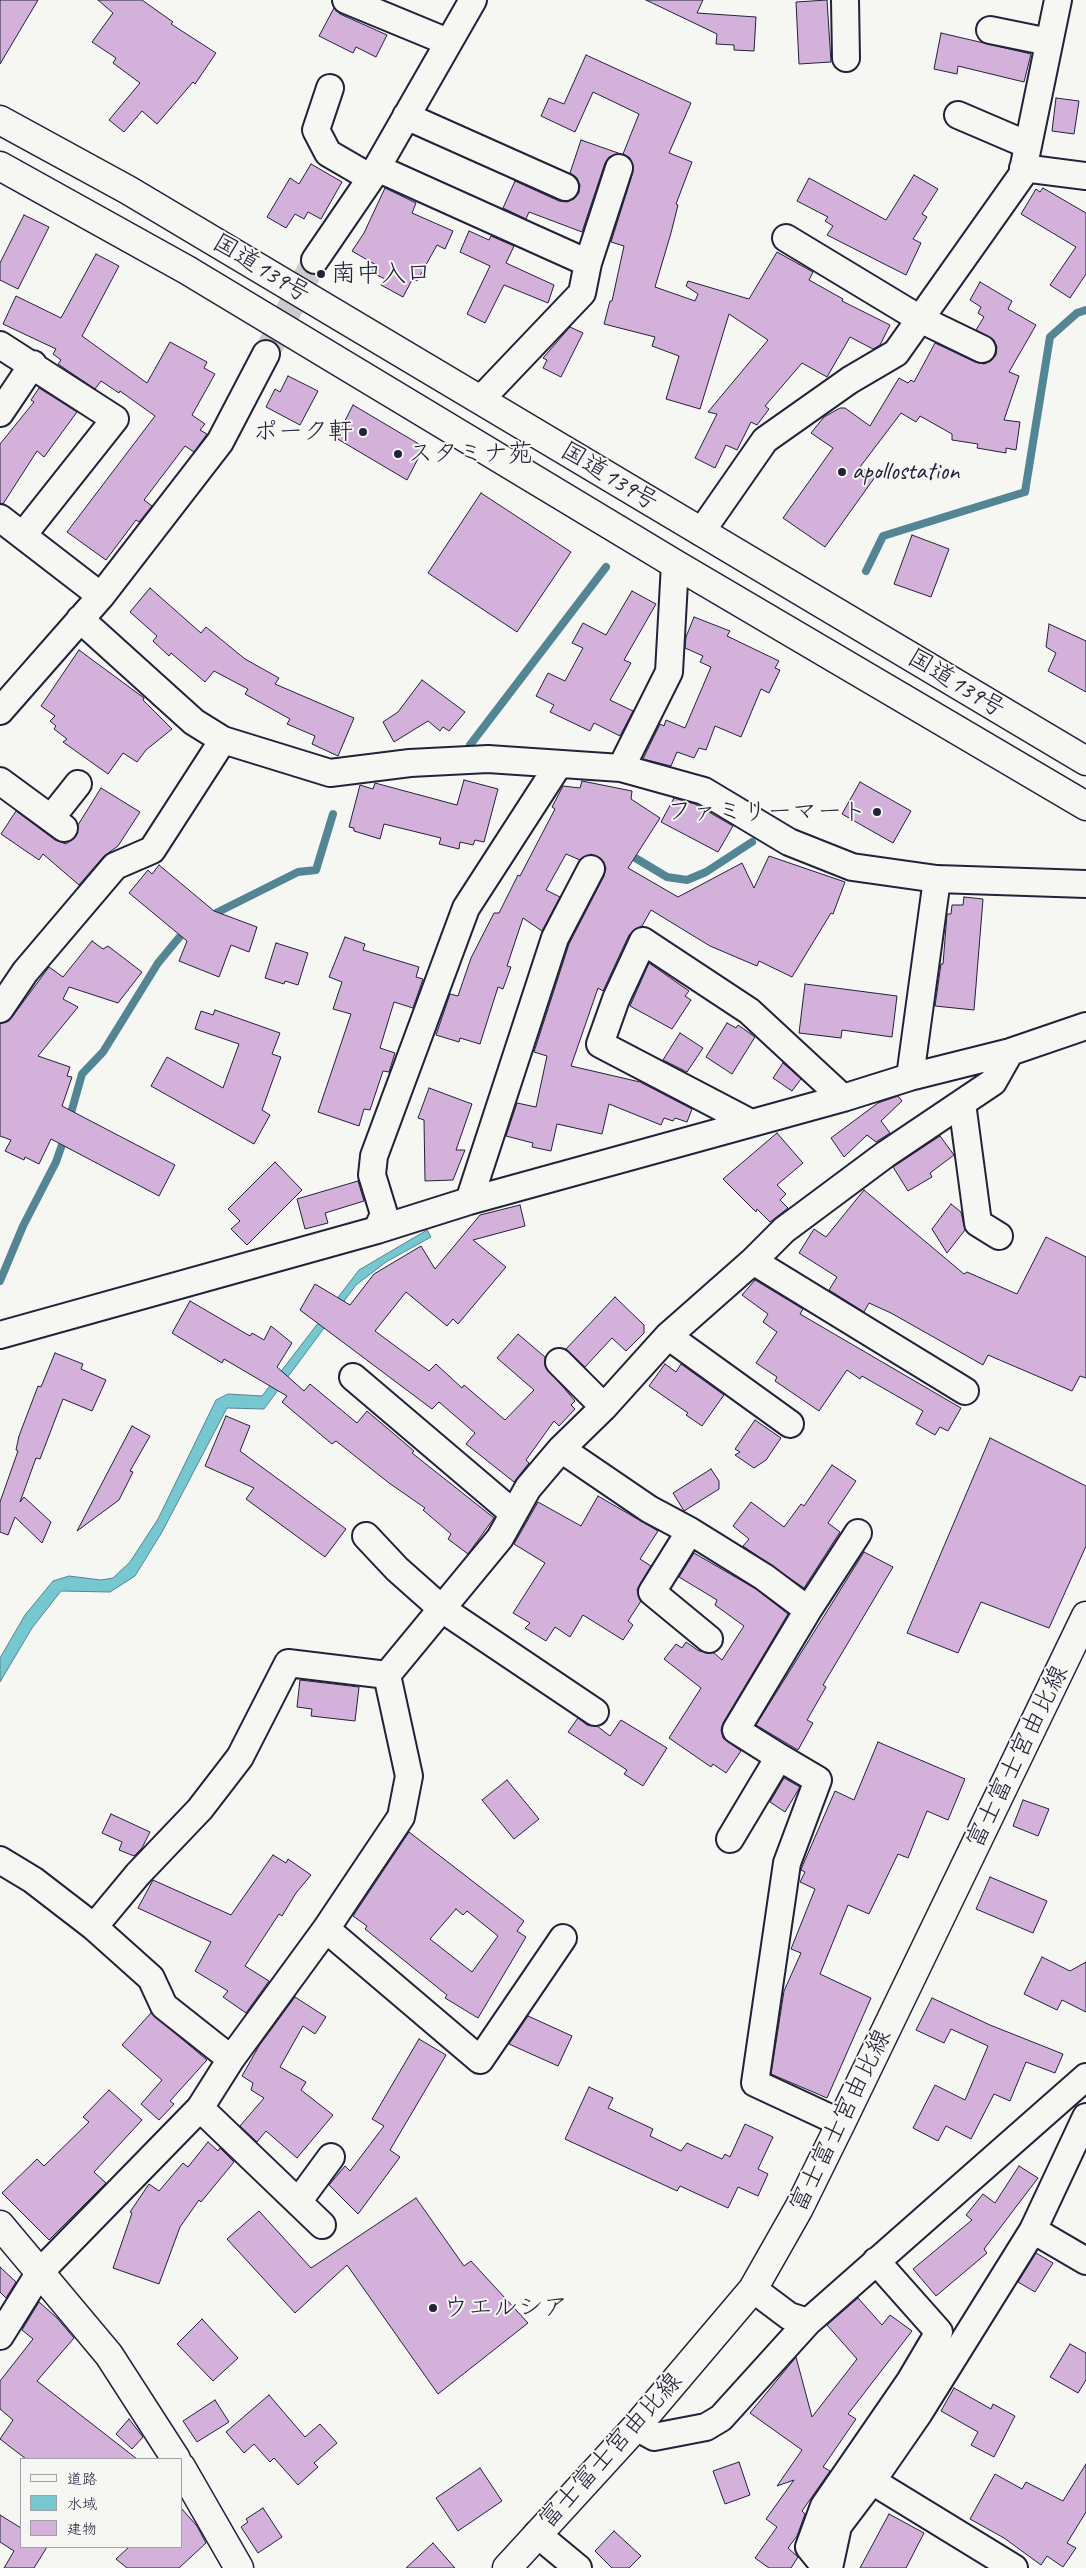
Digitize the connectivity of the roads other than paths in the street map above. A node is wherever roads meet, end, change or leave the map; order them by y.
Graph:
1 (346, 0) edge
2 (473, 0) edge
3 (844, 0) edge
4 (1058, 0) edge
5 (990, 30) dead end
6 (448, 42) junction
7 (1050, 42) junction
8 (846, 58) dead end
9 (330, 88) dead end
10 (958, 115) dead end
11 (406, 116) junction
12 (0, 120) edge
13 (1026, 157) junction
14 (0, 166) edge
15 (619, 168) dead end
16 (374, 173) junction
17 (1086, 176) edge
18 (565, 188) dead end
19 (786, 238) dead end
20 (315, 260) tunnel mouth
21 (588, 263) junction
22 (920, 319) junction
23 (0, 345) edge
24 (982, 349) dead end
25 (266, 354) tunnel mouth
26 (33, 364) junction
27 (481, 399) junction
28 (0, 413) edge
29 (0, 518) edge
30 (701, 532) junction
31 (22, 535) junction
32 (675, 564) junction
33 (101, 596) junction
34 (80, 619) junction
35 (3, 701) edge
36 (223, 740) junction
37 (1086, 761) edge
38 (559, 764) junction
39 (621, 768) junction
40 (0, 781) edge
41 (78, 784) dead end
42 (1086, 806) edge
43 (590, 869) dead end
44 (937, 879) junction
45 (1086, 884) edge
46 (0, 1009) edge
47 (1086, 1026) edge
48 (1010, 1052) junction
49 (910, 1077) junction
50 (844, 1098) junction
51 (962, 1103) junction
52 (751, 1124) junction
53 (469, 1201) junction
54 (377, 1230) junction
55 (999, 1236) dead end
56 (754, 1262) junction
57 (0, 1335) edge
58 (668, 1336) junction
59 (559, 1362) dead end
60 (353, 1377) dead end
61 (965, 1392) dead end
62 (604, 1407) junction
63 (790, 1424) dead end
64 (561, 1449) junction
65 (513, 1513) junction
66 (690, 1531) junction
67 (858, 1533) dead end
68 (366, 1536) dead end
69 (442, 1609) junction
70 (808, 1610) junction
71 (1086, 1616) edge
72 (709, 1639) dead end
73 (387, 1675) junction
74 (595, 1712) dead end
75 (778, 1757) junction
76 (730, 1838) dead end
77 (0, 1860) edge
78 (94, 1926) junction
79 (326, 1929) junction
80 (564, 1938) dead end
81 (231, 2059) junction
82 (1086, 2077) edge
83 (200, 2108) junction
84 (1086, 2117) edge
85 (841, 2123) junction
86 (331, 2157) dead end
87 (298, 2202) junction
88 (0, 2225) edge
89 (322, 2226) dead end
90 (1033, 2230) junction
91 (876, 2261) junction
92 (1086, 2261) edge
93 (40, 2272) junction
94 (753, 2289) junction
95 (808, 2322) junction
96 (0, 2336) edge
97 (636, 2427) junction
98 (175, 2458) edge
99 (182, 2469) edge
100 (872, 2481) junction
101 (537, 2534) junction
102 (239, 2568) edge
103 (508, 2568) edge
104 (578, 2568) edge
105 (828, 2568) edge
106 (1014, 2568) edge

1 - 6 street
2 - 6 street
3 - 8 street
4 - 7 street
5 - 7 street
6 - 11 street
7 - 13 street
9 - 16 street
10 - 13 street
11 - 16 street
11 - 18 street
12 - 27 main road, 国道139号
13 - 17 street
13 - 22 street
14 - 32 main road, 国道139号
15 - 21 street
16 - 20 street
16 - 21 street
19 - 22 street
21 - 27 street
22 - 24 street
22 - 30 street
23 - 26 street
25 - 33 street
26 - 28 street
26 - 31 street
27 - 30 main road, 国道139号
29 - 31 street
30 - 37 main road, 国道139号
31 - 33 street
32 - 39 street
32 - 42 main road, 国道139号
33 - 34 street
34 - 35 street
34 - 36 street
36 - 38 street
36 - 46 street
38 - 39 street
38 - 54 street
39 - 44 street
40 - 41 street
43 - 53 street
44 - 45 street
44 - 49 street
47 - 48 street
48 - 49 street
48 - 51 street
49 - 50 street
50 - 52 street
50 - 52 street
51 - 55 street
51 - 56 street
52 - 53 street
53 - 54 street
54 - 57 street
56 - 58 street
56 - 61 street
58 - 62 street
58 - 63 street
59 - 62 street
60 - 65 street
62 - 64 street
64 - 65 street
64 - 66 street
65 - 69 street
66 - 70 street
66 - 72 street
67 - 70 street
68 - 69 street
69 - 73 street
69 - 74 street
70 - 75 street
71 - 85 main road, 富士富士宮由比線
73 - 78 street
73 - 79 street
75 - 76 street
75 - 85 street
77 - 78 street
78 - 81 street
79 - 80 street
79 - 81 street
81 - 83 street
82 - 91 street
83 - 87 street
83 - 93 street
84 - 90 street
85 - 94 main road, 富士富士宮由比線
86 - 87 street
87 - 89 street
88 - 93 main road
90 - 92 street
90 - 100 street
91 - 95 street
91 - 105 street
93 - 96 street
93 - 98 main road
94 - 95 street
94 - 97 main road, 富士富士宮由比線
95 - 97 street
97 - 101 main road, 富士富士宮由比線
99 - 102 main road
100 - 105 street
100 - 106 street
101 - 103 main road, 富士富士宮由比線
101 - 104 street

